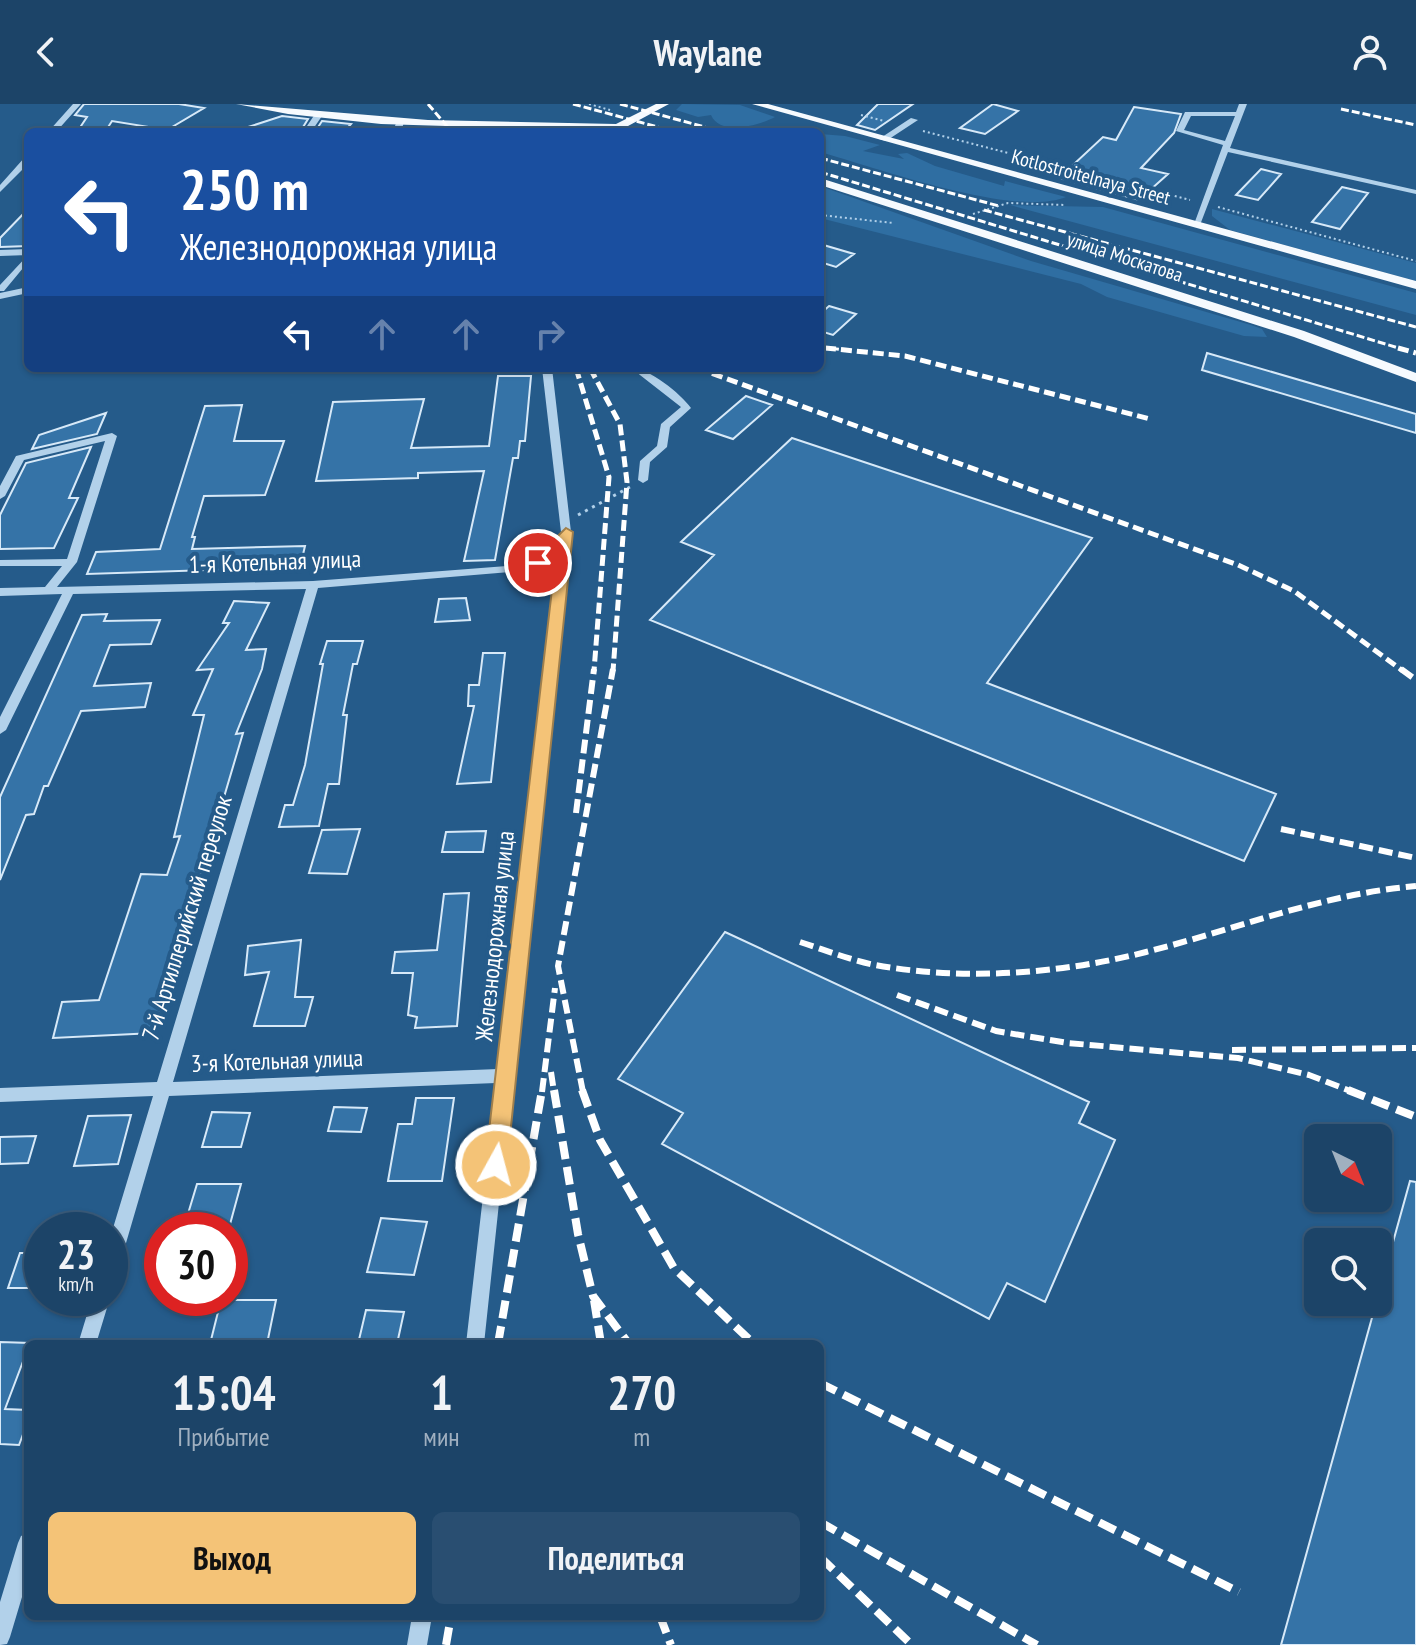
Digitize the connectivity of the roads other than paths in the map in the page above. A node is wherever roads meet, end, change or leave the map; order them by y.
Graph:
1 (77, 104) edge
2 (241, 104) edge
3 (664, 104) edge
4 (757, 104) edge
5 (1243, 104) edge
6 (1239, 114) junction
7 (318, 116) junction
8 (914, 120) dead end
9 (398, 127) edge
10 (618, 127) junction
11 (56, 128) edge
12 (310, 128) edge
13 (417, 128) edge
14 (560, 128) edge
15 (622, 128) edge
16 (883, 139) junction
17 (1227, 146) junction
18 (24, 163) edge
19 (18, 170) junction
20 (24, 171) edge
21 (824, 182) edge
22 (0, 190) edge
23 (1416, 192) edge
24 (1196, 225) junction
25 (0, 253) edge
26 (24, 254) edge
27 (24, 259) edge
28 (1416, 285) edge
29 (1, 289) edge
30 (24, 291) edge
31 (0, 296) edge
32 (547, 372) edge
33 (641, 372) edge
34 (1416, 378) edge
35 (0, 470) edge
36 (14, 470) junction
37 (643, 480) road end
38 (0, 496) edge
39 (566, 532) junction
40 (71, 562) junction
41 (0, 563) edge
42 (313, 585) junction
43 (48, 591) junction
44 (69, 591) junction
45 (0, 592) edge
46 (0, 730) edge
47 (507, 1076) junction
48 (163, 1089) junction
49 (0, 1095) edge
50 (126, 1212) edge
51 (96, 1316) edge
52 (88, 1340) edge
53 (475, 1340) edge
54 (24, 1556) edge
55 (421, 1620) edge
56 (0, 1637) edge
57 (417, 1645) edge

1 - 11 street
2 - 7 main road
3 - 10 main road
4 - 16 main road, Kotlostroitelnaya Street
5 - 6 street
6 - 17 street
6 - 17 street
7 - 9 main road
7 - 12 street
8 - 16 street
9 - 13 main road
10 - 14 main road
10 - 15 main road
16 - 24 main road, Kotlostroitelnaya Street
17 - 23 street
17 - 24 street
18 - 19 street
19 - 20 street
19 - 22 street
21 - 34 main road, улица Москатова
24 - 28 main road, Kotlostroitelnaya Street
25 - 26 street
27 - 29 street
30 - 31 street
32 - 39 street, Железнодорожная улица
33 - 37 street
35 - 36 street
36 - 38 street
36 - 40 street
39 - 42 street, 1-я Котельная улица
39 - 47 street, Железнодорожная улица
40 - 41 street
40 - 43 street
42 - 44 street, 1-я Котельная улица
42 - 48 street, 7-й Артиллерийский переулок
43 - 44 street, 1-я Котельная улица
43 - 45 street, 1-я Котельная улица
44 - 46 street
47 - 48 street, 3-я Котельная улица
47 - 53 street, Железнодорожная улица
48 - 49 street, 3-я Котельная улица
48 - 50 street, 7-й Артиллерийский переулок
51 - 52 street
54 - 56 street
55 - 57 street

